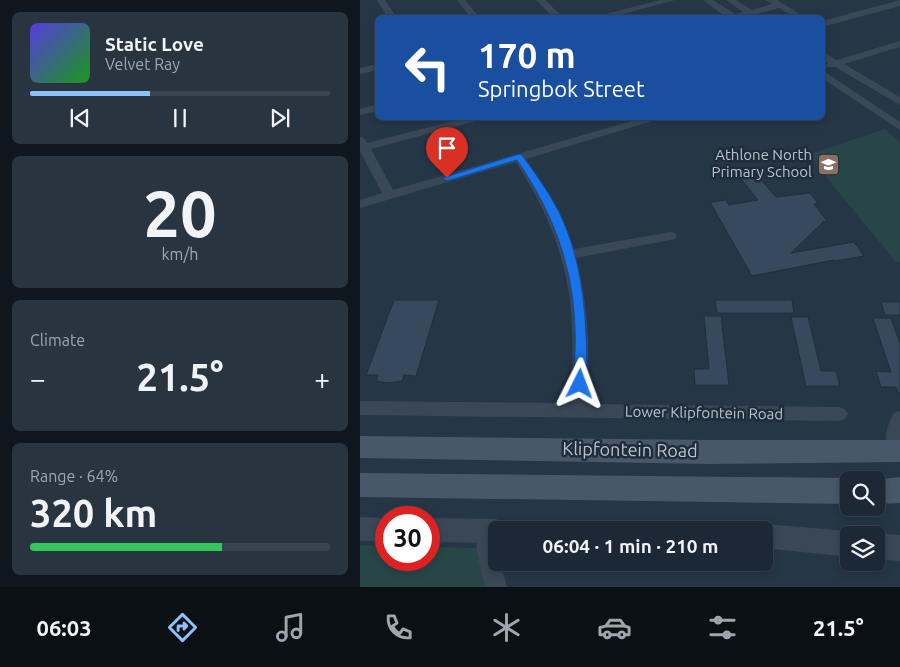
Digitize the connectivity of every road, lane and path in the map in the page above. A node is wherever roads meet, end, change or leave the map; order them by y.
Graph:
1 (381, 0) edge
2 (461, 0) edge
3 (540, 0) edge
4 (620, 0) edge
5 (671, 0) edge
6 (706, 0) edge
7 (730, 0) edge
8 (770, 0) edge
9 (870, 0) edge
10 (900, 3) edge
11 (780, 5) junction
12 (885, 8) junction
13 (632, 9) junction
14 (391, 15) edge
15 (474, 15) edge
16 (557, 15) edge
17 (607, 15) edge
18 (731, 15) edge
19 (754, 15) edge
20 (797, 15) edge
21 (825, 23) edge
22 (900, 44) edge
23 (825, 57) edge
24 (836, 63) junction
25 (825, 66) edge
26 (375, 68) edge
27 (360, 71) edge
28 (825, 74) edge
29 (900, 102) edge
30 (375, 108) edge
31 (360, 112) edge
32 (467, 120) edge
33 (628, 121) edge
34 (900, 127) edge
35 (362, 144) edge
36 (519, 157) junction
37 (389, 195) junction
38 (360, 204) edge
39 (670, 236) dead end
40 (570, 254) junction
41 (360, 408) edge
42 (578, 412) junction
43 (839, 414) dead end
44 (900, 418) edge
45 (360, 447) edge
46 (899, 454) edge
47 (360, 485) edge
48 (900, 490) edge
49 (840, 491) edge
50 (885, 491) edge
51 (360, 529) edge
52 (375, 529) edge
53 (440, 530) edge
54 (488, 531) edge
55 (773, 537) edge
56 (488, 542) edge
57 (840, 543) edge
58 (885, 547) edge
59 (900, 548) edge
60 (488, 556) edge
61 (492, 571) edge
62 (496, 587) edge

1 - 14 street
2 - 15 street
3 - 16 street
4 - 13 street
5 - 13 street
6 - 18 street
7 - 19 street
8 - 11 street
9 - 12 street
10 - 12 street
11 - 19 street
11 - 20 street
12 - 21 street
13 - 17 street
22 - 24 street
23 - 24 street
24 - 25 street
24 - 29 street
26 - 27 street
28 - 34 street
30 - 31 street
32 - 35 street
33 - 36 street
35 - 37 street
36 - 37 street
36 - 40 street
37 - 38 street
39 - 40 street
40 - 42 street
41 - 42 street, Lower Klipfontein Road
42 - 43 street, Lower Klipfontein Road
44 - 46 street
45 - 46 main road, Klipfontein Road
47 - 49 main road
48 - 50 main road
51 - 52 street
53 - 54 street
55 - 57 street
56 - 60 street
58 - 59 street
61 - 62 street

